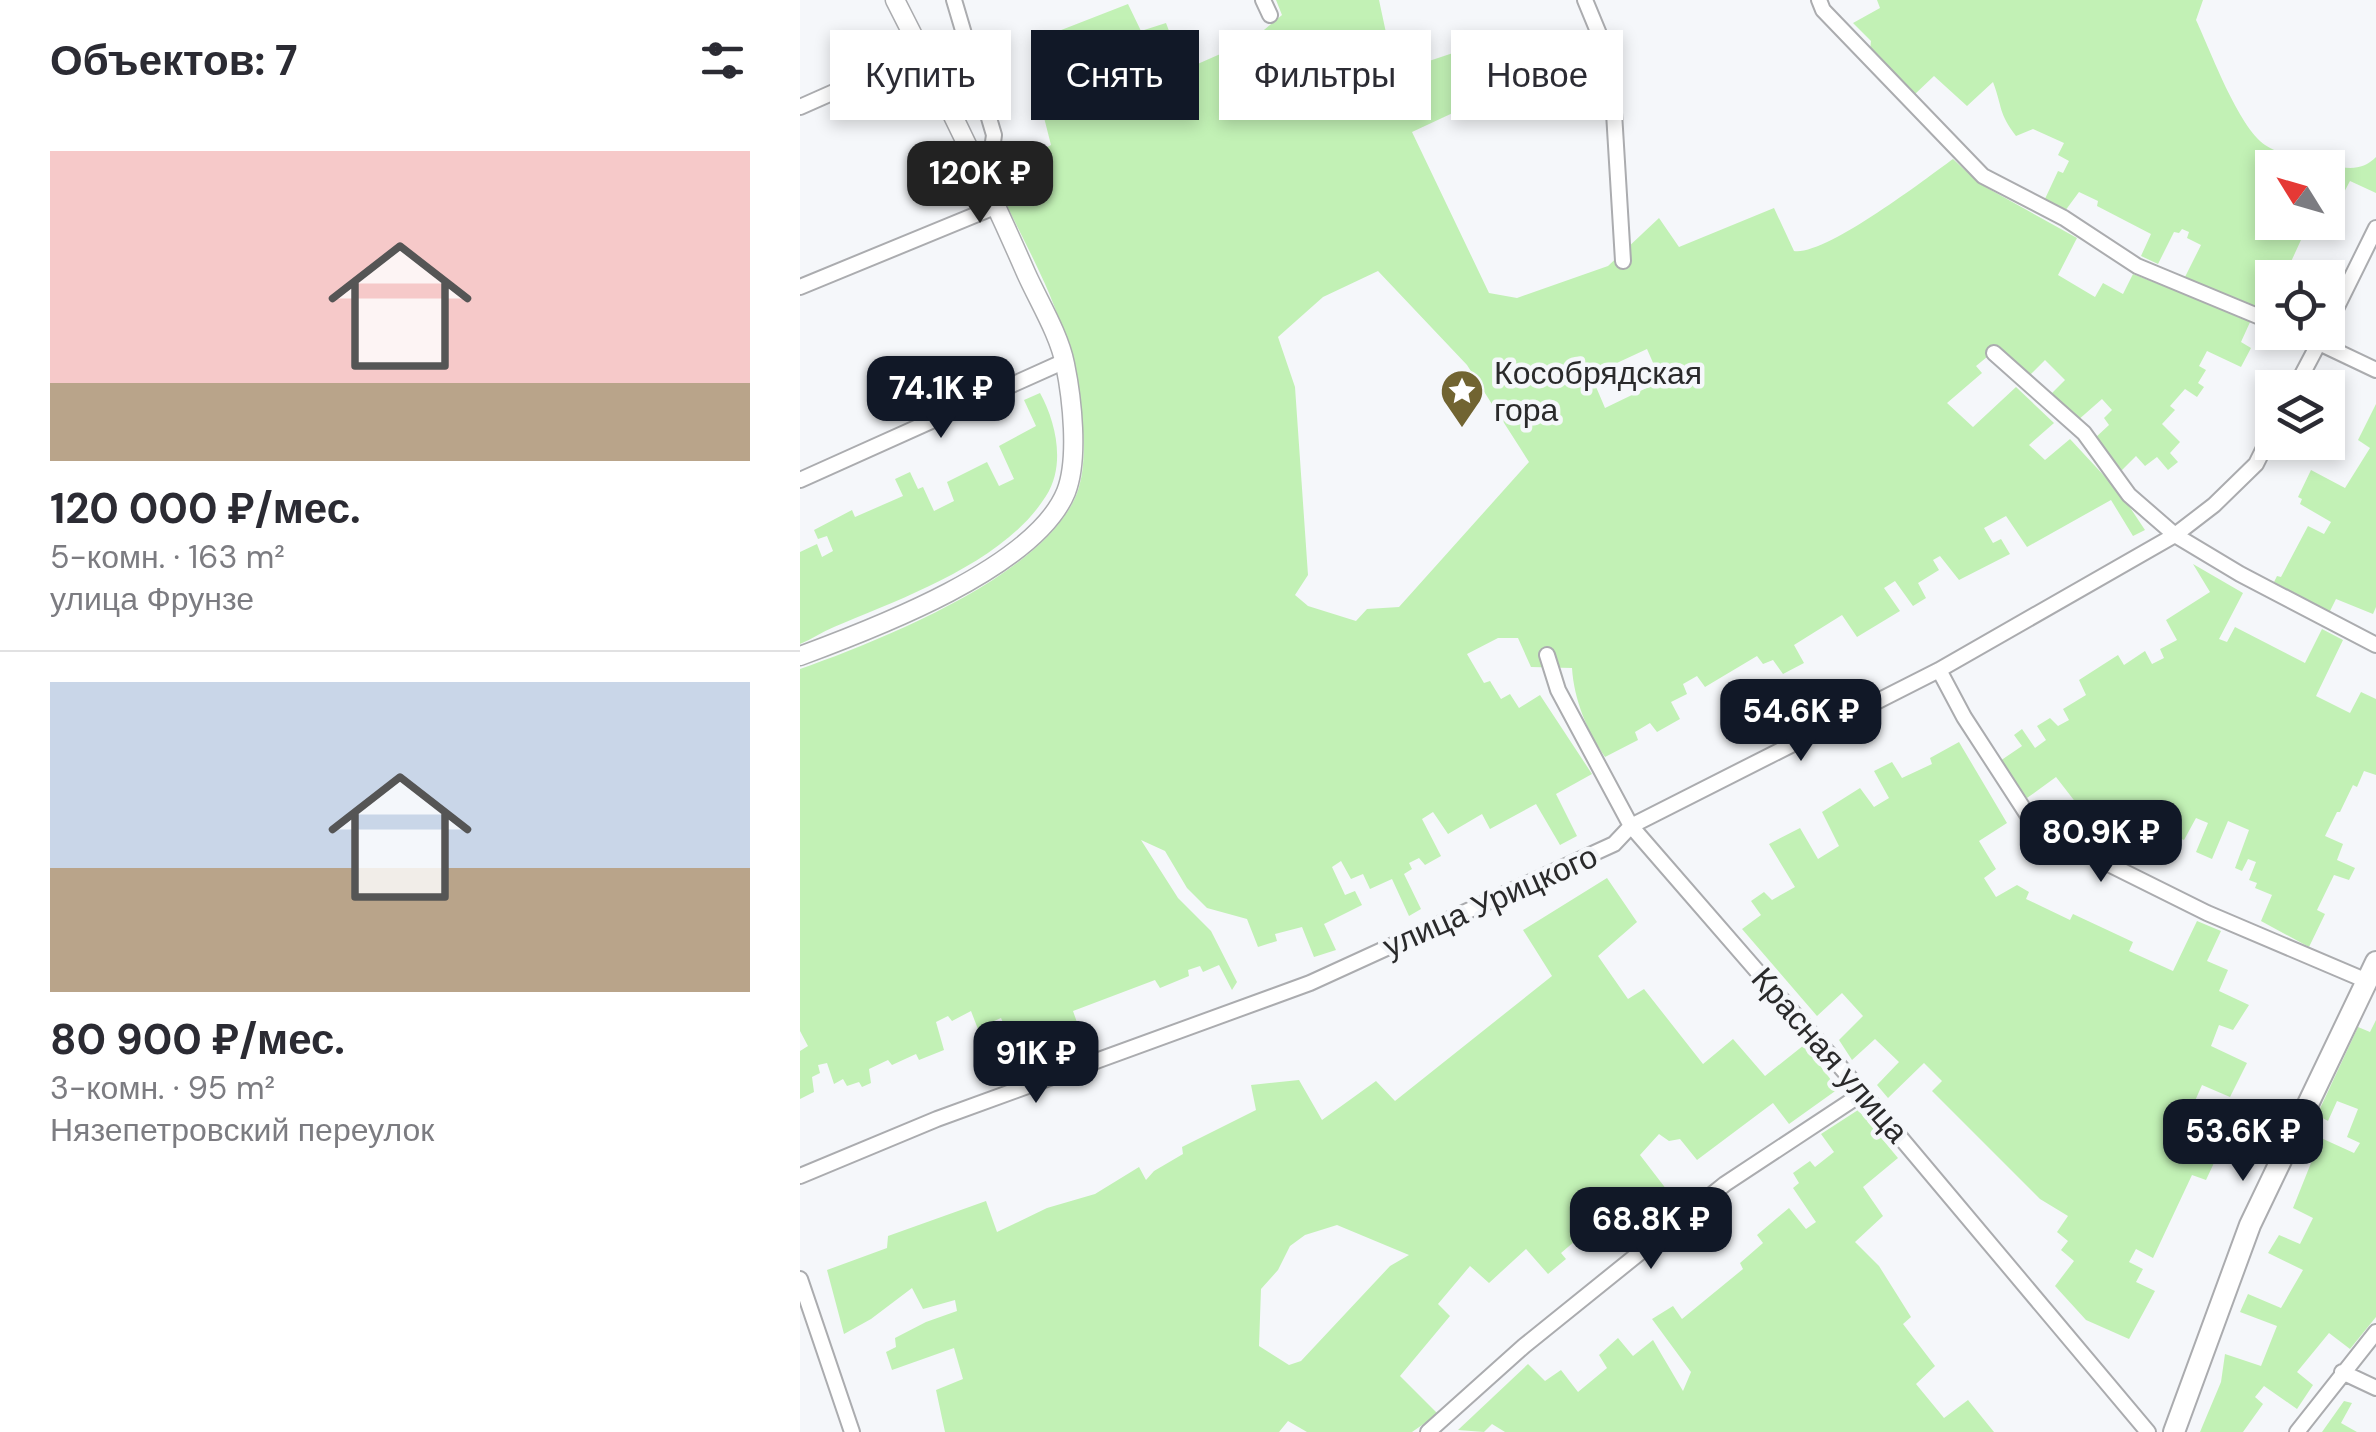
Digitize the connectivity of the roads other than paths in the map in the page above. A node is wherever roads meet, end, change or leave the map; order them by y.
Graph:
1 (894, 0) edge
2 (954, 0) edge
3 (1263, 0) edge
4 (1585, 0) edge
5 (1819, 0) edge
6 (1270, 15) dead end
7 (910, 30) edge
8 (830, 94) edge
9 (800, 107) edge
10 (955, 120) edge
11 (987, 186) junction
12 (997, 206) junction
13 (2376, 228) edge
14 (1623, 261) dead end
15 (800, 287) edge
16 (2345, 291) edge
17 (2255, 315) edge
18 (2343, 350) edge
19 (1994, 353) dead end
20 (1064, 361) junction
21 (2376, 370) edge
22 (2258, 460) edge
23 (800, 480) edge
24 (2174, 536) junction
25 (2376, 645) edge
26 (1547, 655) dead end
27 (800, 656) edge
28 (1938, 670) junction
29 (1631, 826) junction
30 (2372, 972) edge
31 (1864, 1092) junction
32 (800, 1176) edge
33 (800, 1280) edge
34 (2376, 1332) edge
35 (2342, 1372) junction
36 (2376, 1388) edge
37 (1432, 1430) edge
38 (852, 1432) edge
39 (2148, 1432) edge
40 (2174, 1432) edge
41 (2297, 1432) edge

1 - 7 street
2 - 11 street
3 - 6 street
4 - 14 street
5 - 17 street
8 - 9 street
10 - 11 street
11 - 12 street
12 - 15 street
12 - 20 street
13 - 16 street
18 - 21 street
19 - 24 street
20 - 23 street
20 - 27 street
22 - 24 street, улица Урицкого
24 - 25 street
24 - 28 street, улица Урицкого
26 - 29 street, Красная улица
28 - 29 street, улица Урицкого
28 - 30 street
29 - 31 street, Красная улица
29 - 32 street, улица Урицкого
30 - 40 main road
31 - 37 street
31 - 39 street, Красная улица
33 - 38 street
34 - 35 street
35 - 36 street
35 - 41 street

